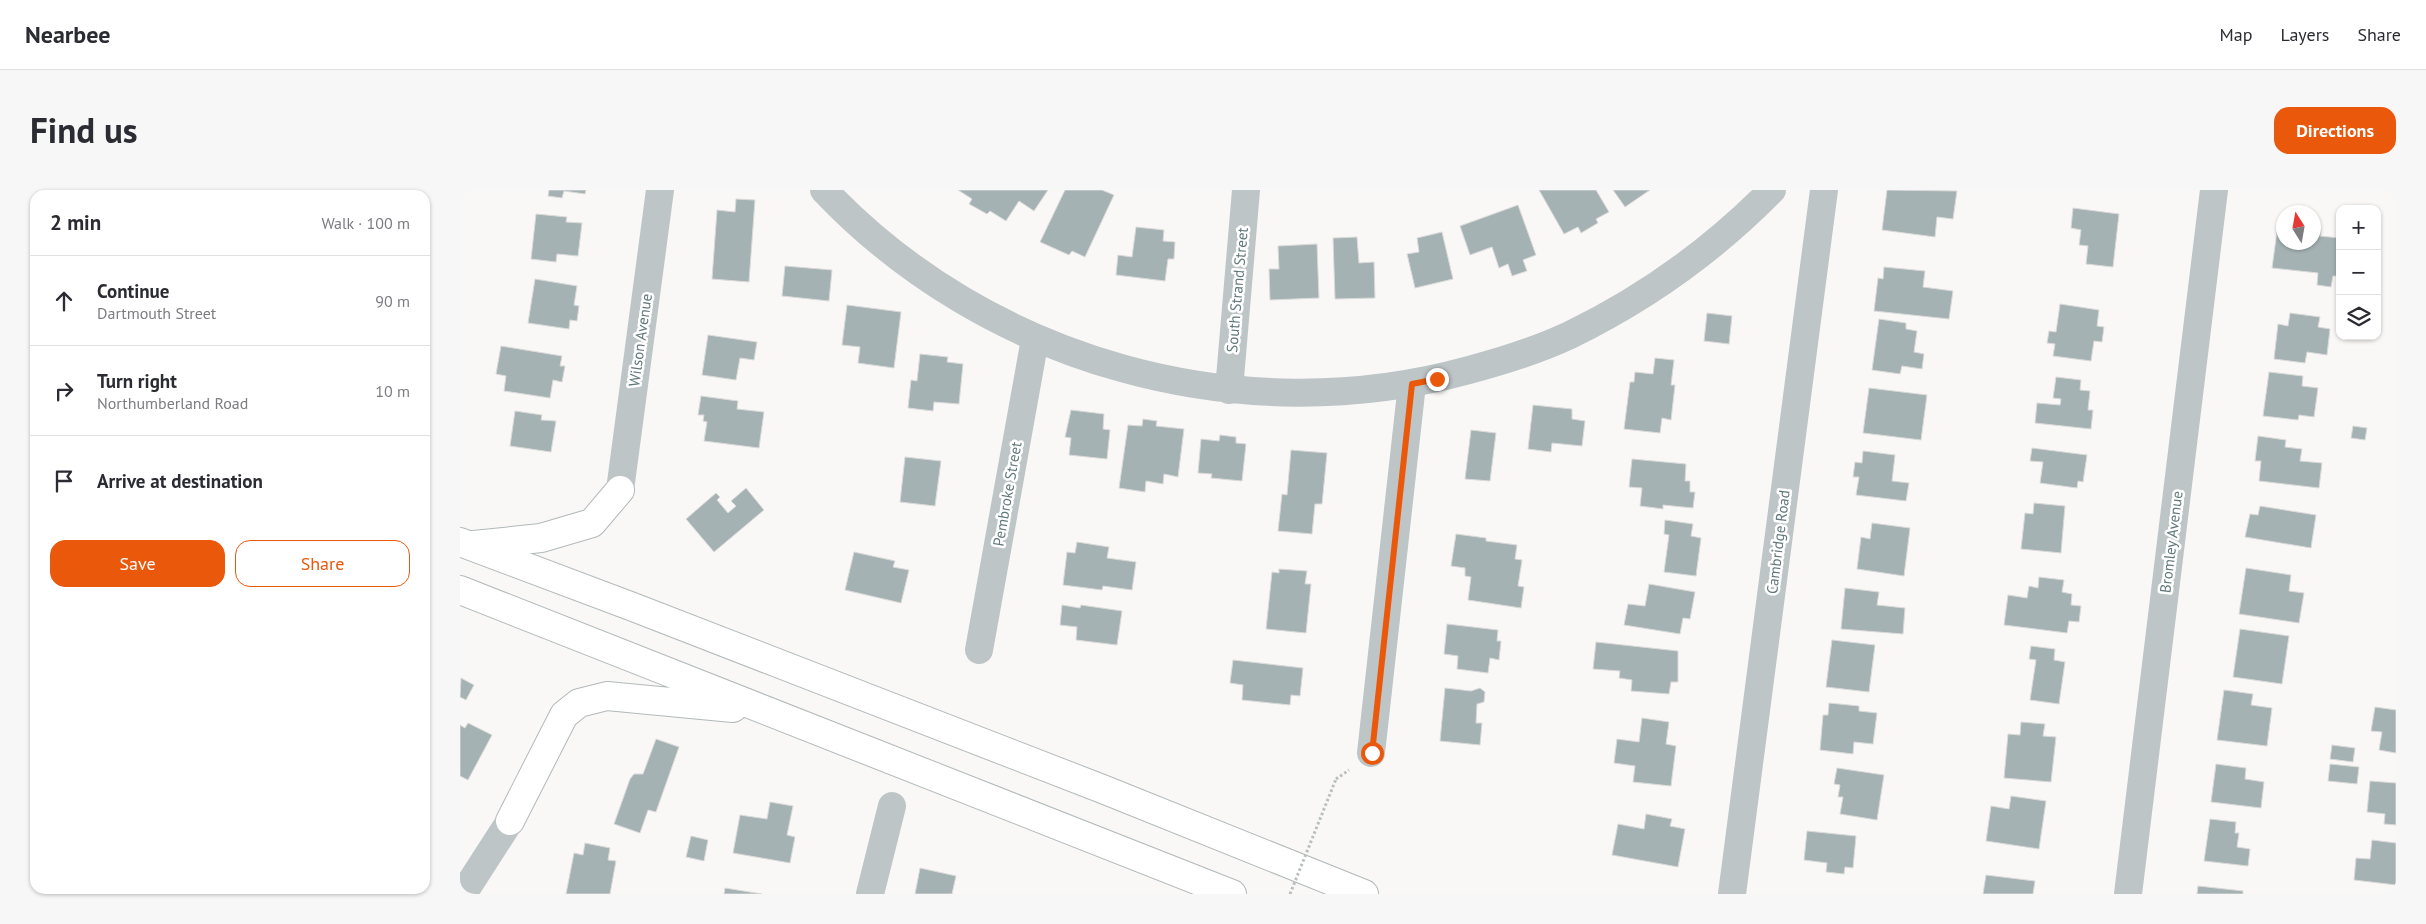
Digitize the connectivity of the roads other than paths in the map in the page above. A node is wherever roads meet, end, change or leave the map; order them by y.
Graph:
1 (660, 190) edge
2 (824, 190) edge
3 (1246, 190) edge
4 (1772, 190) edge
5 (1824, 190) edge
6 (2214, 190) edge
7 (1035, 339) junction
8 (1412, 384) junction
9 (1229, 390) junction
10 (620, 490) joint
11 (463, 544) edge
12 (460, 590) edge
13 (979, 650) dead end
14 (771, 712) junction
15 (1372, 753) dead end
16 (892, 806) dead end
17 (510, 821) joint
18 (469, 867) edge
19 (463, 894) edge
20 (870, 894) edge
21 (1232, 894) edge
22 (1364, 894) edge
23 (1732, 894) edge
24 (2128, 894) edge

1 - 10 street, Wilson Avenue
2 - 7 street
3 - 9 street, South Strand Street
4 - 8 street
5 - 23 street, Cambridge Road
6 - 24 street, Bromley Avenue
7 - 9 street
7 - 13 street, Pembroke Street
8 - 9 street
8 - 15 street
10 - 11 highway
11 - 22 highway
12 - 14 highway
14 - 17 highway
14 - 21 highway
16 - 20 street
17 - 18 street
18 - 19 street

